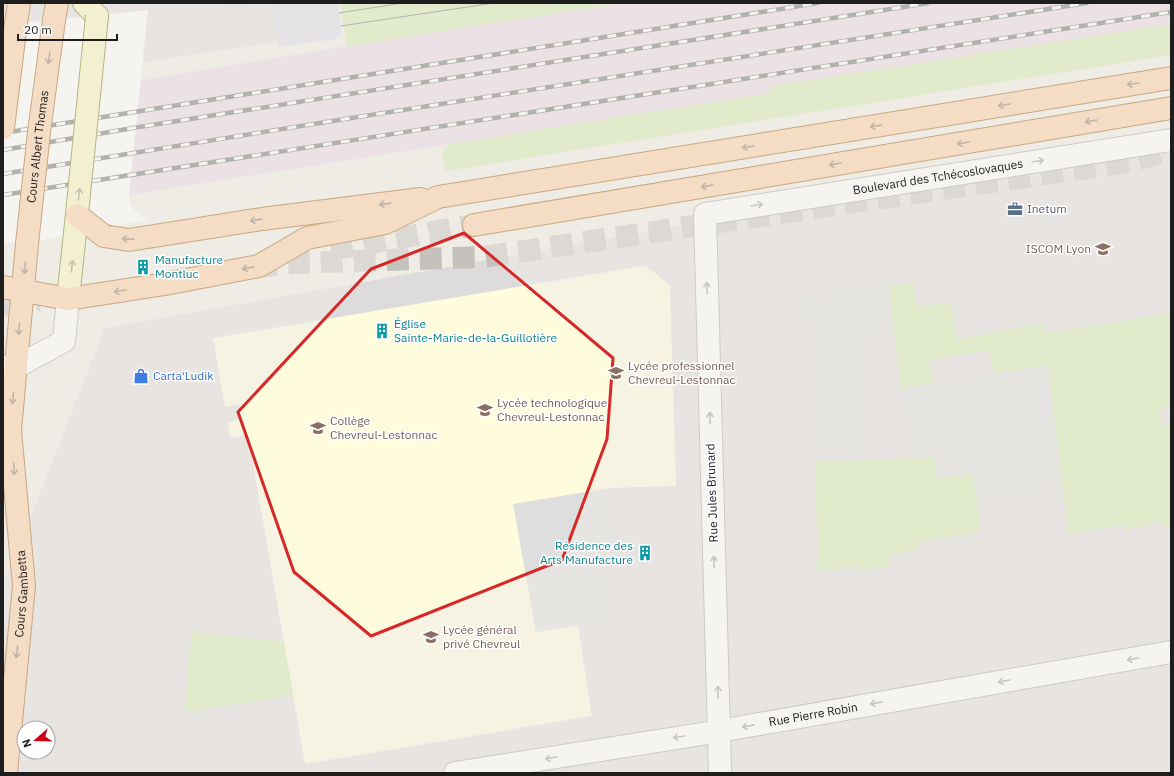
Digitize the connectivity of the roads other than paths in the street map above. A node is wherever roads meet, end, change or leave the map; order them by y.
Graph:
1 (90, 10) edge
2 (56, 11) edge
3 (18, 13) edge
4 (1171, 78) edge
5 (1171, 108) edge
6 (3, 128) edge
7 (1171, 140) edge
8 (438, 197) junction
9 (705, 214) joint
10 (76, 224) junction
11 (474, 225) tunnel mouth
12 (13, 289) edge
13 (68, 300) junction
14 (10, 367) edge
15 (1171, 652) edge
16 (718, 731) junction
17 (6, 773) edge
18 (455, 773) edge
19 (720, 773) edge

10 -> 1 street, bridge
2 -> 12 main road, Cours Albert Thomas, bridge
3 - 6 main road, bridge
4 -> 8 main road
5 -> 11 main road
9 -> 7 street, Boulevard des Tchécoslovaques
8 -> 10 main road, bridge
8 -> 13 main road
16 -> 9 street, Rue Jules Brunard
13 -> 10 street
12 - 13 main road
12 -> 14 main road, Cours Gambetta
13 - 14 street
14 -> 17 main road, Cours Gambetta
15 -> 16 street, Rue Pierre Robin
16 -> 18 street, Rue Pierre Robin
16 - 19 street, Rue Jules Brunard

